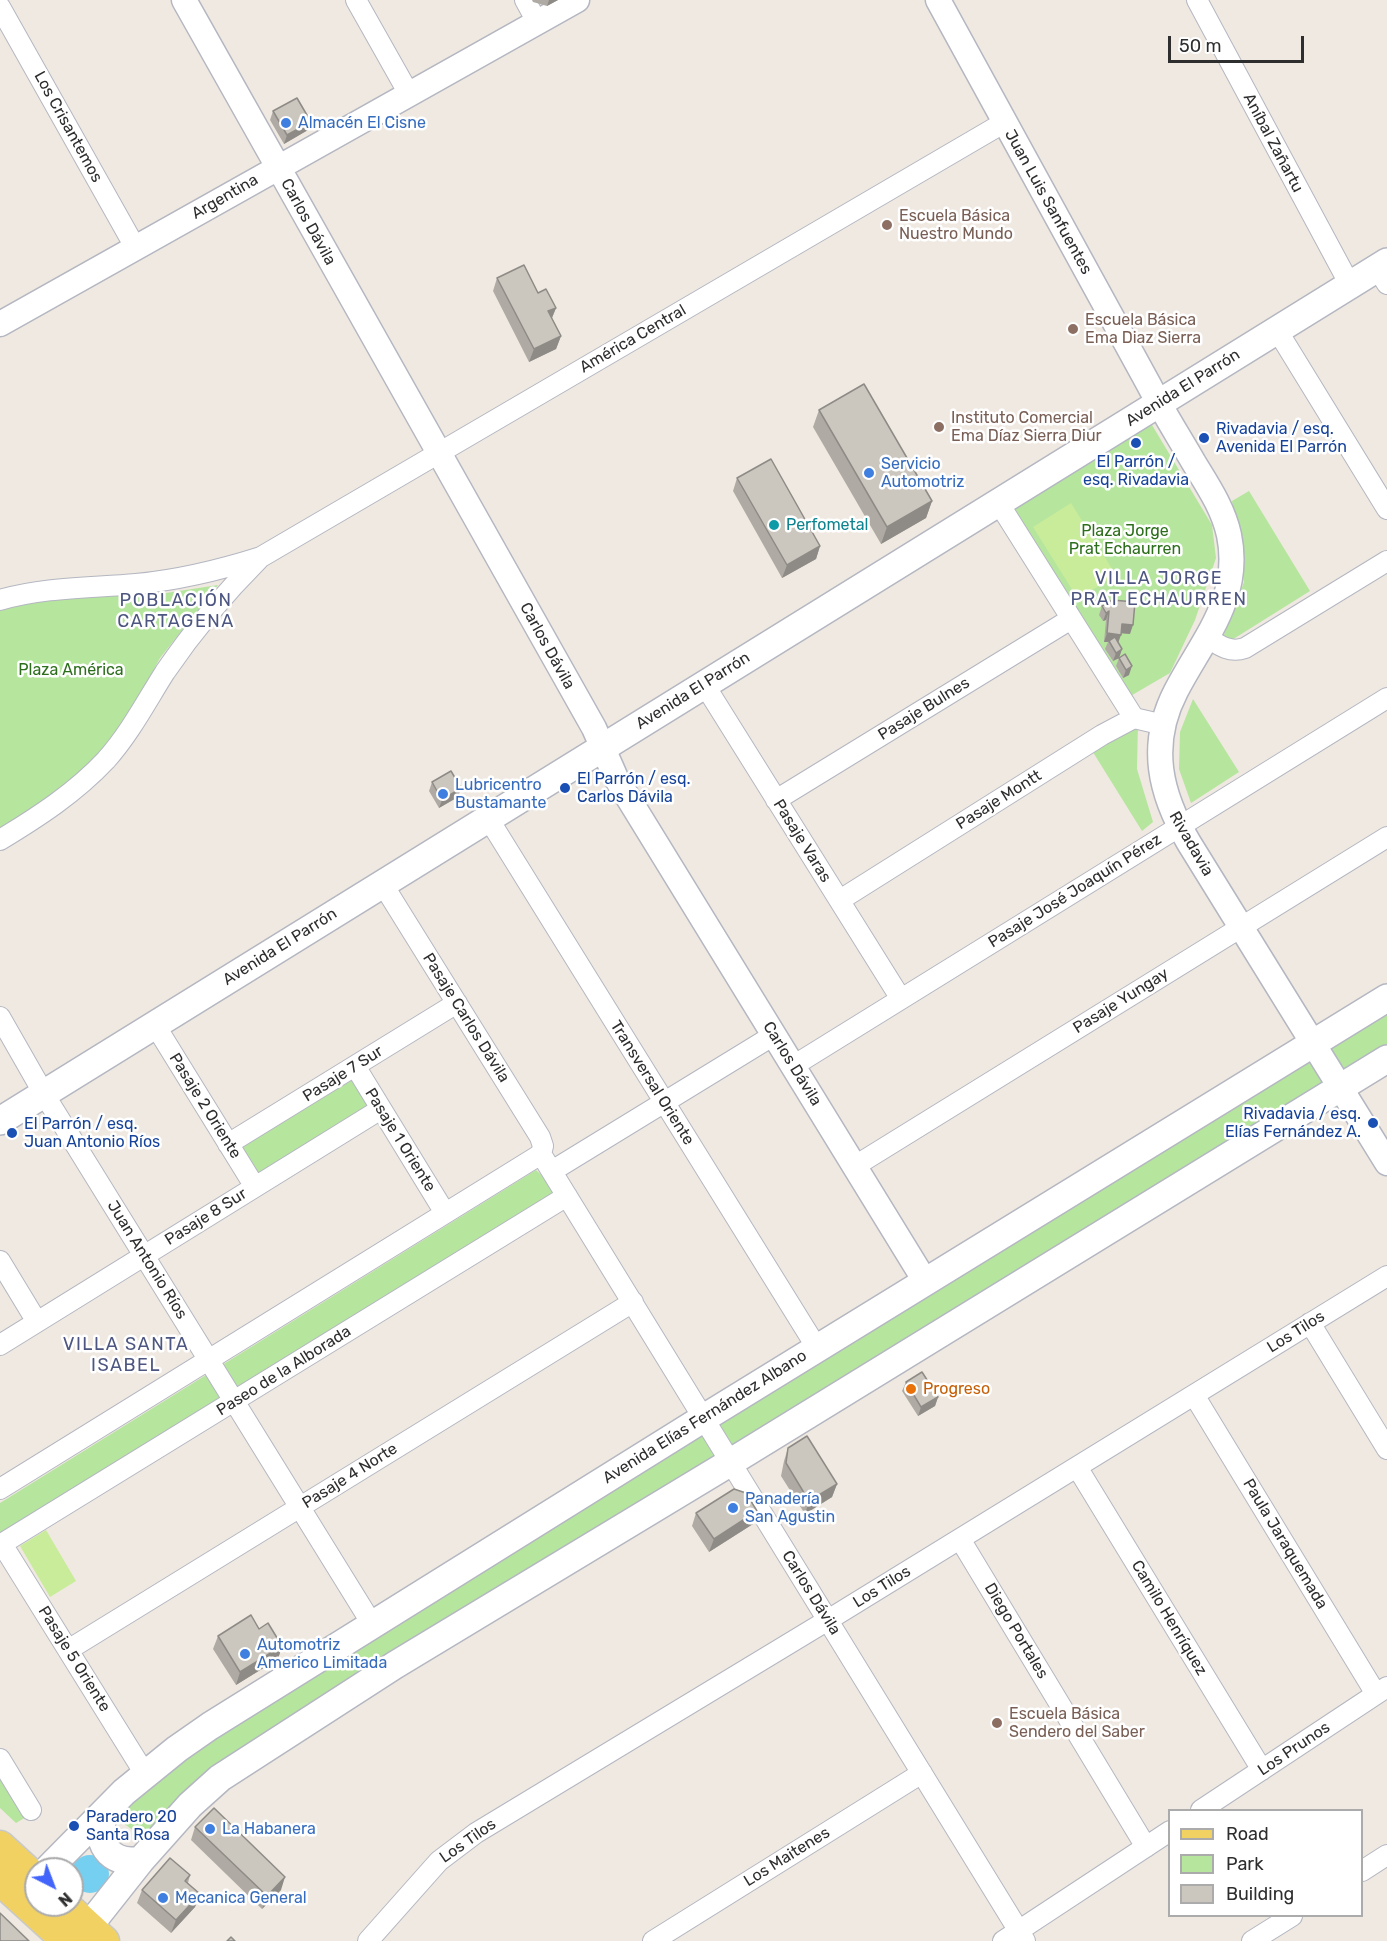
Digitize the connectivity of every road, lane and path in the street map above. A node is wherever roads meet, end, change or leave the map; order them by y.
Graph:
1 (184, 0) edge
2 (356, 0) edge
3 (525, 0) edge
4 (578, 0) edge
5 (938, 0) edge
6 (1197, 0) edge
7 (0, 7) edge
8 (537, 22) junction
9 (409, 94) junction
10 (1005, 122) junction
11 (278, 167) junction
12 (135, 248) junction
13 (1384, 271) edge
14 (1350, 285) junction
15 (0, 324) edge
16 (1277, 330) junction
17 (1159, 403) junction
18 (438, 453) junction
19 (998, 502) junction
20 (1387, 509) edge
21 (261, 557) junction
22 (1387, 561) edge
23 (0, 600) edge
24 (1071, 619) junction
25 (1208, 638) junction
26 (704, 684) junction
27 (1387, 698) edge
28 (1134, 718) junction
29 (1164, 725) junction
30 (601, 747) junction
31 (776, 800) junction
32 (488, 818) junction
33 (1179, 827) junction
34 (1387, 837) edge
35 (0, 840) edge
36 (382, 884) junction
37 (840, 900) junction
38 (1241, 928) junction
39 (1387, 998) edge
40 (901, 999) junction
41 (457, 1003) junction
42 (0, 1017) edge
43 (155, 1025) junction
44 (774, 1035) junction
45 (1312, 1043) junction
46 (1387, 1059) edge
47 (355, 1066) junction
48 (793, 1066) junction
49 (1340, 1088) junction
50 (44, 1094) junction
51 (664, 1102) junction
52 (381, 1109) junction
53 (0, 1121) edge
54 (228, 1144) junction
55 (541, 1154) junction
56 (1387, 1163) edge
57 (855, 1166) junction
58 (552, 1171) junction
59 (255, 1187) junction
60 (567, 1196) junction
61 (445, 1214) junction
62 (144, 1256) junction
63 (0, 1261) edge
64 (1387, 1276) edge
65 (925, 1281) junction
66 (633, 1302) junction
67 (37, 1322) junction
68 (1310, 1323) junction
69 (0, 1345) edge
70 (817, 1348) junction
71 (209, 1360) junction
72 (1194, 1395) junction
73 (234, 1401) junction
74 (704, 1418) junction
75 (1387, 1449) edge
76 (731, 1462) junction
77 (1077, 1467) junction
78 (0, 1489) edge
79 (300, 1507) junction
80 (960, 1539) junction
81 (1, 1545) edge
82 (828, 1620) junction
83 (372, 1624) junction
84 (68, 1650) junction
85 (1382, 1690) edge
86 (0, 1759) edge
87 (1262, 1770) junction
88 (922, 1773) junction
89 (145, 1774) junction
90 (1203, 1809) edge
91 (31, 1810) dead end
92 (105, 1812) junction
93 (1168, 1832) edge
94 (0, 1846) edge
95 (1146, 1847) junction
96 (60, 1857) edge
97 (1385, 1859) edge
98 (141, 1860) junction
99 (1363, 1870) edge
100 (24, 1876) edge
101 (0, 1880) edge
102 (24, 1890) edge
103 (64, 1917) edge
104 (1290, 1917) edge
105 (86, 1936) edge
106 (1016, 1938) edge
107 (368, 1941) edge
108 (652, 1941) edge
109 (1252, 1941) edge

1 - 11 street, Carlos Dávila
2 - 9 street
3 - 8 street
4 - 8 street, Argentina
5 - 10 street, Juan Luis Sanfuentes
6 - 14 street, Aníbal Zañartu
7 - 12 street, Los Crisantemos
8 - 9 street, Argentina
9 - 11 street, Argentina
10 - 17 street, Juan Luis Sanfuentes
10 - 18 street, América Central
11 - 12 street, Argentina
11 - 18 street, Carlos Dávila
12 - 15 street, Argentina
13 - 14 main road, Avenida El Parrón
14 - 16 main road, Avenida El Parrón
16 - 17 main road, Avenida El Parrón
16 - 20 street
17 - 19 main road, Avenida El Parrón
17 - 25 street, Rivadavia
18 - 21 street, América Central
18 - 30 street, Carlos Dávila
19 - 24 street
19 - 26 main road, Avenida El Parrón
21 - 23 street
21 - 35 street
22 - 25 street
24 - 28 street
24 - 31 street, Pasaje Bulnes
25 - 29 street, Rivadavia
26 - 30 main road, Avenida El Parrón
26 - 31 street, Pasaje Varas
27 - 33 street, Pasaje José Joaquín Pérez
28 - 29 street
28 - 37 street, Pasaje Montt
29 - 33 street, Rivadavia
30 - 32 main road, Avenida El Parrón
30 - 44 street, Carlos Dávila
31 - 37 street, Pasaje Varas
32 - 36 main road, Avenida El Parrón
32 - 51 street, Transversal Oriente
33 - 38 street, Rivadavia
33 - 40 street, Pasaje José Joaquín Pérez
34 - 38 street, Pasaje Yungay
36 - 41 street, Pasaje Carlos Dávila
36 - 43 main road, Avenida El Parrón
37 - 40 street, Pasaje Varas
38 - 45 street, Rivadavia
38 - 57 street, Pasaje Yungay
39 - 45 main road, Avenida Elías Fernández Albano
40 - 48 street, Pasaje José Joaquín Pérez
41 - 47 street, Pasaje 7 Sur
41 - 55 street, Pasaje Carlos Dávila
42 - 50 street, Juan Antonio Ríos
43 - 50 main road, Avenida El Parrón
43 - 54 street, Pasaje 2 Oriente
44 - 48 street, Carlos Dávila
44 - 51 street
45 - 49 street, Rivadavia
45 - 65 main road, Avenida Elías Fernández Albano
46 - 49 main road
47 - 52 street, Pasaje 1 Oriente
47 - 54 street, Pasaje 7 Sur
48 - 57 street, Carlos Dávila
49 - 56 street, Rivadavia
49 - 76 main road
50 - 53 main road, Avenida El Parrón
50 - 62 street, Juan Antonio Ríos
51 - 58 street
51 - 70 street, Transversal Oriente
52 - 59 street, Pasaje 8 Sur
52 - 61 street, Pasaje 1 Oriente
54 - 59 street, Pasaje 2 Oriente
55 - 58 street, Carlos Dávila
55 - 61 street
57 - 65 street, Carlos Dávila
58 - 60 street, Carlos Dávila
59 - 62 street, Pasaje 8 Sur
60 - 66 street, Carlos Dávila
60 - 73 street, Paseo de la Alborada
61 - 71 street
62 - 67 street, Pasaje 8 Sur
62 - 71 street, Juan Antonio Ríos
63 - 67 street
64 - 68 street, Los Tilos
65 - 70 main road, Avenida Elías Fernández Albano
66 - 74 street, Carlos Dávila
66 - 79 street, Pasaje 4 Norte
67 - 69 street, Pasaje 8 Sur
68 - 72 street, Los Tilos
68 - 75 street
70 - 74 main road, Avenida Elías Fernández Albano
71 - 73 street, Juan Antonio Ríos
71 - 78 street
72 - 77 street, Los Tilos
72 - 85 street, Paula Jaraquemada
73 - 79 street, Juan Antonio Ríos
73 - 81 street, Paseo de la Alborada
74 - 76 street, Carlos Dávila
74 - 83 main road, Avenida Elías Fernández Albano
76 - 82 street, Carlos Dávila
76 - 98 main road
77 - 80 street, Los Tilos
77 - 87 street, Camilo Henríquez
79 - 83 street, Juan Antonio Ríos
79 - 84 street, Pasaje 4 Norte
80 - 82 street, Los Tilos
80 - 95 street, Diego Portales
81 - 84 street, Pasaje 5 Oriente
82 - 88 street, Carlos Dávila
82 - 107 street, Los Tilos
83 - 89 main road, Avenida Elías Fernández Albano
84 - 89 street, Pasaje 5 Oriente
85 - 87 street, Los Prunos
86 - 91 street
87 - 90 street, Los Prunos
88 - 106 street, Carlos Dávila
88 - 108 street, Los Maitenes
89 - 92 main road, Avenida Elías Fernández Albano
92 - 96 main road, Avenida Elías Fernández Albano
92 - 98 main road
93 - 95 street
94 - 100 main road
95 - 106 street
97 - 99 street
98 - 105 main road
101 - 102 main road
103 - 105 main road
104 - 109 street

